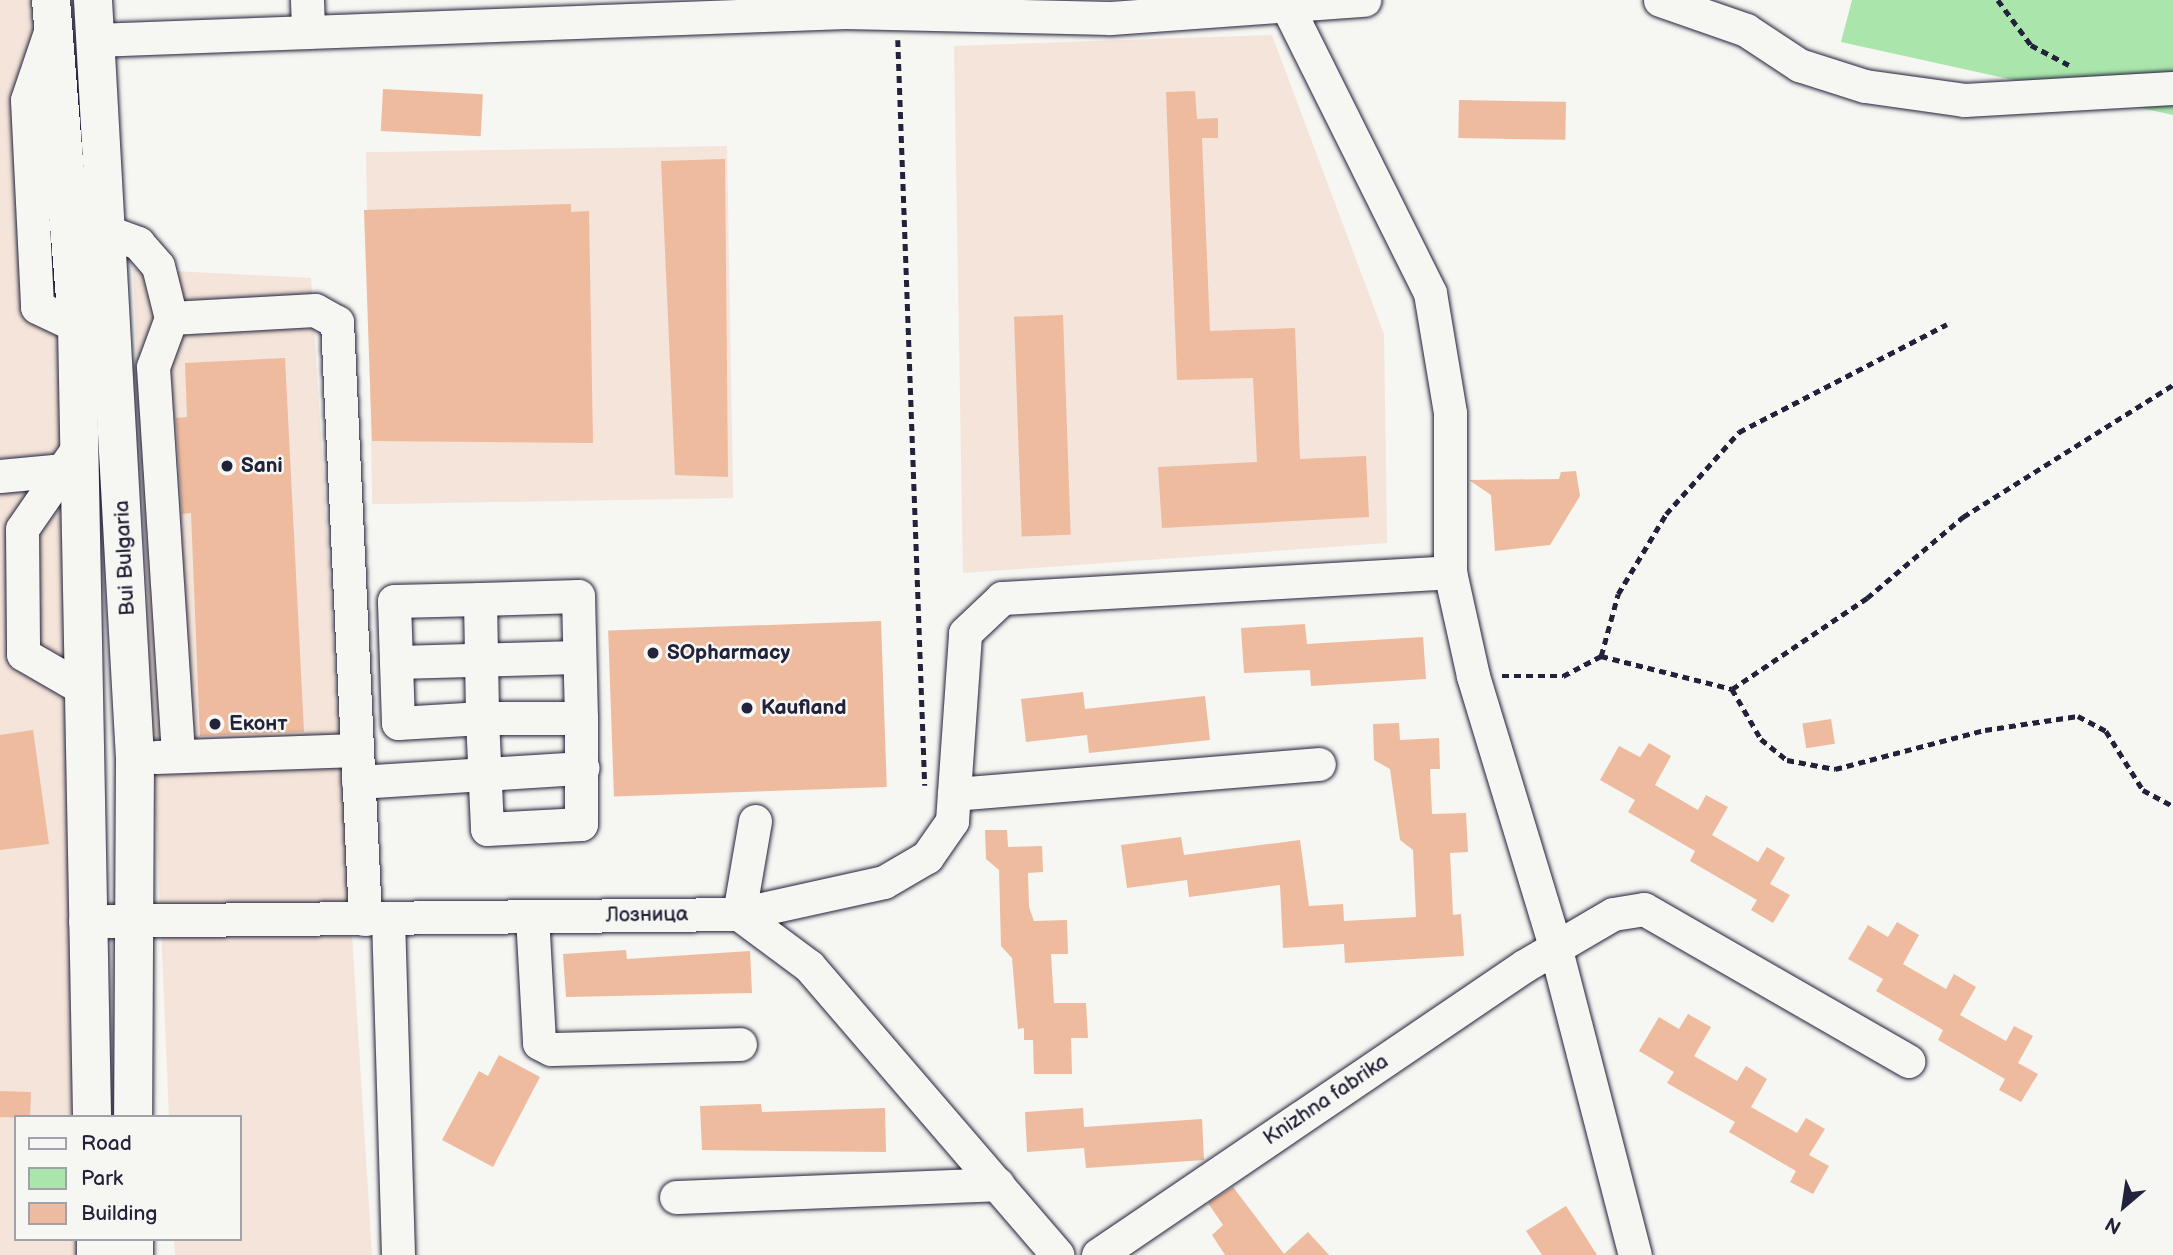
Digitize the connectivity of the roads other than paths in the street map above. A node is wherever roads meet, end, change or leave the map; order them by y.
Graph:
1 (93, 0) edge
2 (1364, 0) edge
3 (1660, 0) edge
4 (1288, 5) edge
5 (847, 6) edge
6 (1083, 9) edge
7 (590, 11) edge
8 (52, 13) edge
9 (307, 16) edge
10 (95, 40) junction
11 (2173, 88) edge
12 (111, 233) junction
13 (171, 318) junction
14 (71, 459) junction
15 (0, 476) edge
16 (1450, 572) junction
17 (480, 599) junction
18 (579, 657) junction
19 (481, 660) junction
20 (396, 662) junction
21 (82, 688) junction
22 (482, 718) junction
23 (581, 718) junction
24 (356, 750) junction
25 (178, 755) junction
26 (135, 758) junction
27 (1319, 765) dead end
28 (583, 768) junction
29 (484, 774) junction
30 (358, 782) junction
31 (940, 798) junction
32 (755, 821) dead end
33 (739, 914) junction
34 (532, 916) junction
35 (377, 918) junction
36 (85, 921) junction
37 (133, 921) junction
38 (1555, 946) junction
39 (740, 1044) dead end
40 (1908, 1061) dead end
41 (92, 1115) edge
42 (133, 1115) edge
43 (998, 1184) junction
44 (676, 1197) dead end
45 (398, 1255) edge
46 (1058, 1255) edge
47 (1098, 1255) edge
48 (1635, 1255) edge

1 - 10 main road, Bui Bulgaria
2 - 4 street
3 - 11 street
4 - 6 street
4 - 16 street
5 - 6 street
5 - 7 street
7 - 9 street
8 - 14 main road, Bui Bulgaria
9 - 10 street
10 - 12 main road, Bui Bulgaria
12 - 13 street
12 - 26 main road, Bui Bulgaria
13 - 24 street
13 - 25 street
14 - 15 street
14 - 21 main road, Bui Bulgaria
14 - 21 street
16 - 31 street, Лозница
16 - 38 street
17 - 18 street
17 - 19 street
17 - 20 street
18 - 19 street
18 - 23 street
19 - 20 street
19 - 22 street
20 - 22 street
21 - 36 main road, Bui Bulgaria
22 - 23 street
22 - 29 street
23 - 28 street
24 - 25 street
24 - 30 street
25 - 26 street
26 - 37 main road, Bui Bulgaria
27 - 31 street
28 - 29 street
28 - 29 street
29 - 30 street
30 - 35 street
31 - 33 street, Лозница
32 - 33 street
33 - 34 street, Лозница
33 - 43 street
34 - 35 street, Лозница
34 - 39 street
35 - 37 street, Лозница
35 - 45 street
36 - 37 street, Лозница
36 - 41 main road, Bui Bulgaria
37 - 42 main road, Bui Bulgaria
38 - 40 street, Knizhna fabrika
38 - 47 street, Knizhna fabrika
38 - 48 street
43 - 44 street
43 - 46 street

